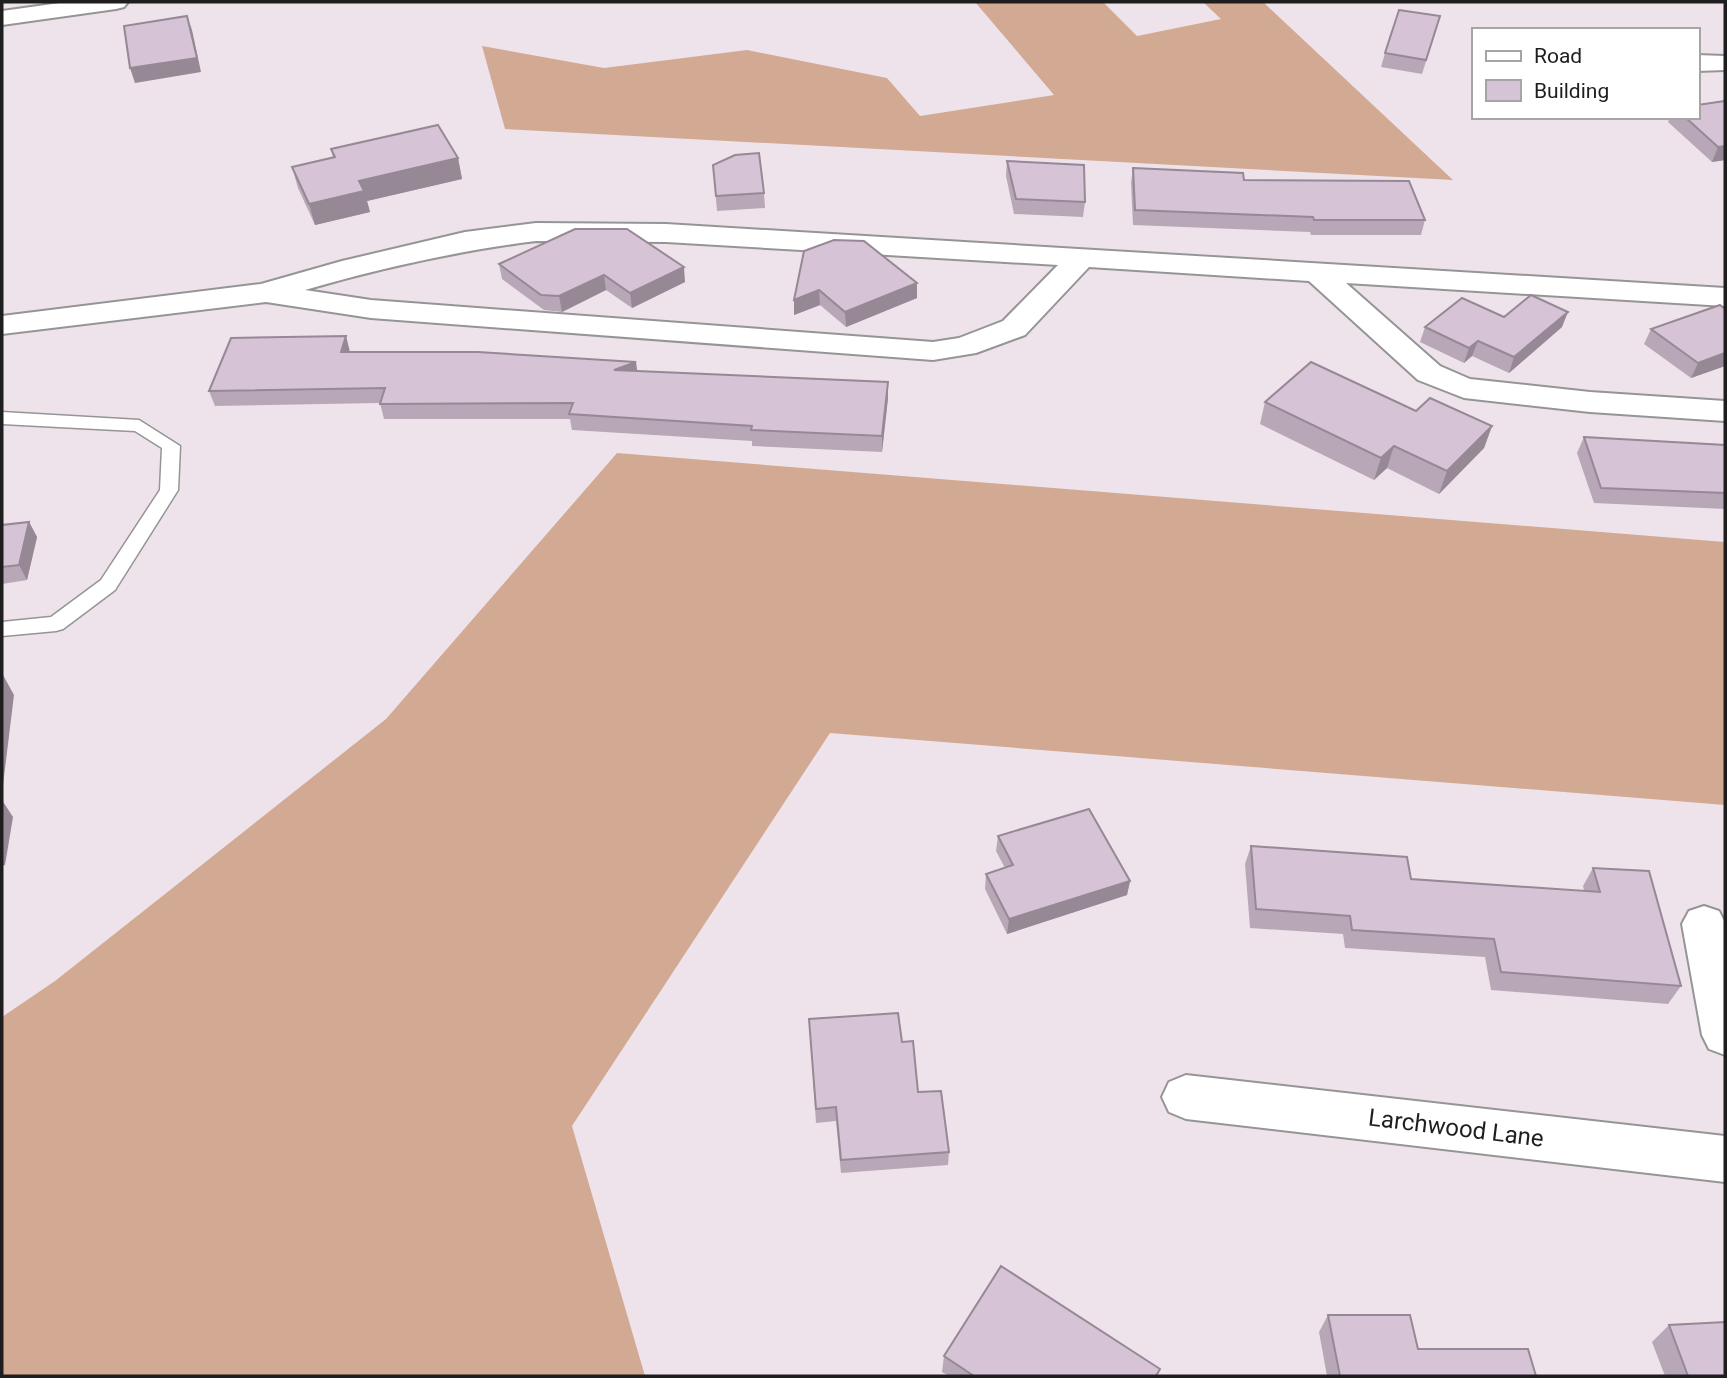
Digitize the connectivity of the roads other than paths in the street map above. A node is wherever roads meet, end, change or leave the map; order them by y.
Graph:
1 (116, 2) edge
2 (2, 18) edge
3 (1725, 62) edge
4 (1699, 63) edge
5 (1083, 258) junction
6 (1317, 272) junction
7 (264, 293) junction
8 (1725, 297) edge
9 (2, 325) edge
10 (1725, 411) edge
11 (2, 418) edge
12 (2, 629) edge
13 (1704, 924) dead end
14 (1725, 1035) edge
15 (1186, 1097) dead end
16 (1725, 1159) edge

1 - 2 street
3 - 4 street
5 - 6 street
5 - 7 street
5 - 7 street
6 - 8 street
6 - 10 street
7 - 9 street
11 - 12 lane
13 - 14 street
15 - 16 street, Larchwood Lane

